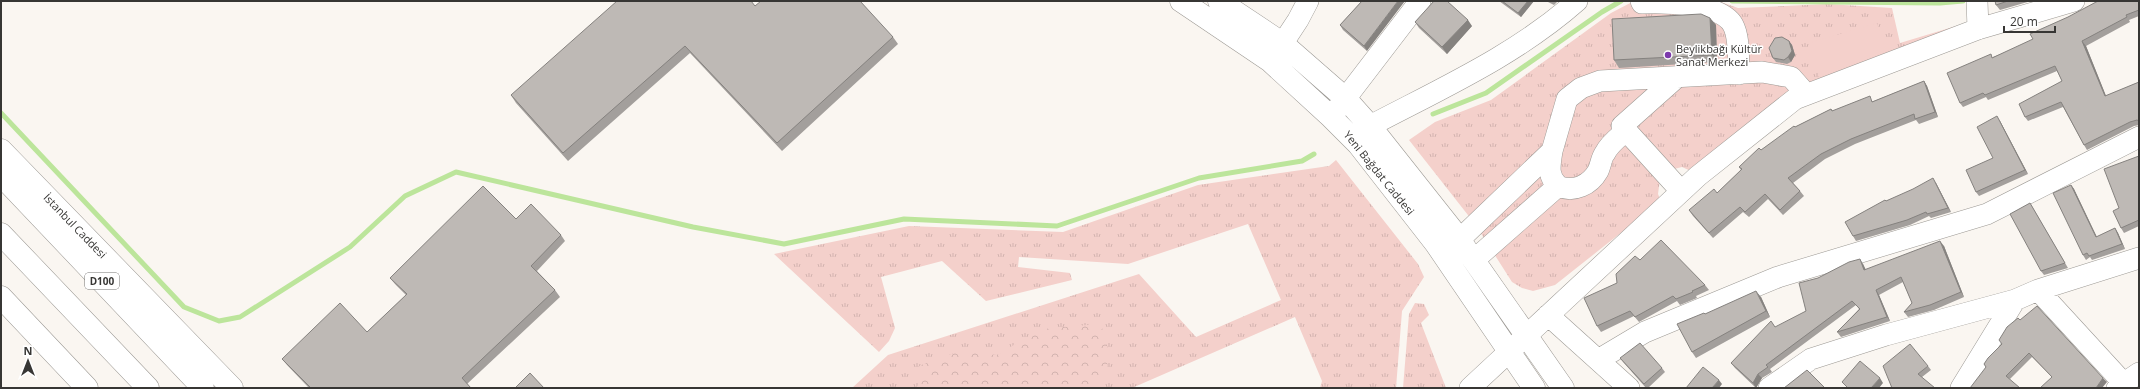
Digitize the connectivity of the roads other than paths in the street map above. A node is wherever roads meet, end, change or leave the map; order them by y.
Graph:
1 (1181, 1) edge
2 (1219, 1) edge
3 (1308, 1) edge
4 (1420, 1) edge
5 (1577, 1) edge
6 (1641, 1) edge
7 (1976, 1) edge
8 (2074, 1) edge
9 (1978, 28) junction
10 (1282, 43) junction
11 (1270, 61) junction
12 (1739, 74) junction
13 (1676, 78) junction
14 (1806, 94) junction
15 (1345, 98) junction
16 (1332, 117) junction
17 (1370, 126) junction
18 (1627, 130) junction
19 (2139, 137) edge
20 (1, 150) edge
21 (1552, 151) junction
22 (1, 175) edge
23 (1558, 186) junction
24 (1682, 191) junction
25 (1, 234) edge
26 (1459, 240) junction
27 (2139, 258) edge
28 (1474, 260) junction
29 (2038, 290) junction
30 (1, 297) edge
31 (2015, 300) junction
32 (1548, 315) junction
33 (1526, 334) junction
34 (1509, 352) junction
35 (1598, 360) junction
36 (183, 367) junction
37 (2127, 383) edge
38 (87, 388) edge
39 (148, 388) edge
40 (203, 388) edge
41 (206, 388) edge
42 (232, 388) edge
43 (1470, 388) edge
44 (1534, 388) edge
45 (1563, 388) edge
46 (1629, 388) edge
47 (1769, 388) edge
48 (1961, 388) edge

1 - 11 main road, Yeni Bağdat Caddesi
2 - 10 main road, Yeni Bağdat Caddesi
3 - 10 street
4 - 15 street
5 - 17 street
6 - 12 street
7 - 9 street
8 - 9 street
9 - 14 street
10 - 11 street
10 - 15 main road, Yeni Bağdat Caddesi
11 - 16 main road, Yeni Bağdat Caddesi
12 - 13 street
12 - 14 street
13 - 18 street
13 - 21 street
14 - 24 street
15 - 16 street
15 - 17 main road, Yeni Bağdat Caddesi
16 - 34 main road, Yeni Bağdat Caddesi
17 - 26 main road, Yeni Bağdat Caddesi
18 - 23 street
18 - 24 street
19 - 35 street
20 - 42 main road, İstanbul Caddesi
21 - 23 street
21 - 26 street
22 - 36 main road, D100 / D100
23 - 28 street
24 - 32 street
25 - 39 main road
26 - 28 main road, Yeni Bağdat Caddesi
27 - 29 street
28 - 33 main road, Yeni Bağdat Caddesi
29 - 31 street
29 - 37 street
30 - 38 main road
31 - 47 street
31 - 48 street
32 - 33 street
32 - 35 street
33 - 34 street
33 - 45 main road, Yeni Bağdat Caddesi
34 - 43 street
34 - 44 main road, Yeni Bağdat Caddesi
35 - 46 street
36 - 40 main road, D100 / D100
36 - 41 main road

